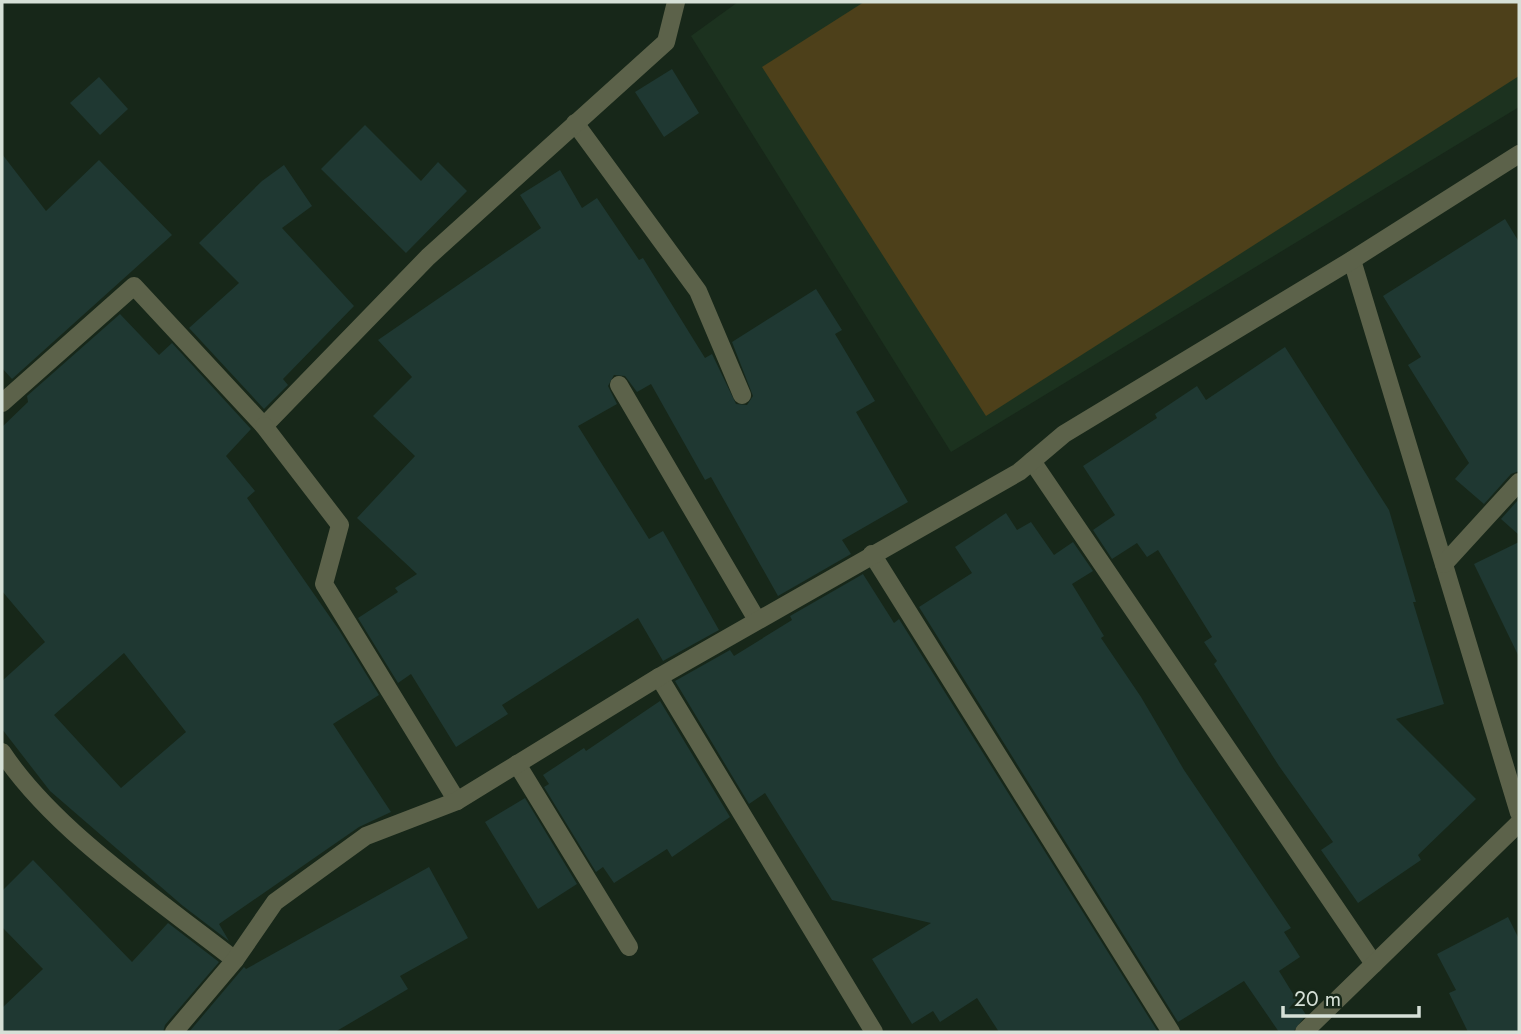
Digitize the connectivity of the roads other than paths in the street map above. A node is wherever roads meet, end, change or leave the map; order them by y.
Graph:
1 (676, 2) edge
2 (575, 123) junction
3 (1519, 154) edge
4 (1352, 260) junction
5 (620, 385) dead end
6 (5, 395) edge
7 (742, 395) dead end
8 (264, 426) junction
9 (1032, 461) junction
10 (1519, 482) edge
11 (872, 554) junction
12 (1444, 564) junction
13 (757, 620) junction
14 (659, 677) junction
15 (2, 752) edge
16 (517, 764) junction
17 (457, 801) junction
18 (1519, 813) edge
19 (1519, 823) edge
20 (629, 947) dead end
21 (235, 960) junction
22 (1374, 964) junction
23 (174, 1032) edge
24 (874, 1032) edge
25 (1171, 1032) edge
26 (1304, 1032) edge

1 - 2 street
2 - 7 street
2 - 8 street
3 - 4 street
4 - 9 street
4 - 12 street
5 - 13 street
6 - 8 street
8 - 17 street
9 - 11 street
9 - 22 street
10 - 12 street
11 - 13 street
11 - 25 street
12 - 18 street
13 - 14 street
14 - 16 street
14 - 24 street
15 - 21 street
16 - 17 street
16 - 20 street
17 - 21 street
19 - 22 street
21 - 23 street
22 - 26 street

